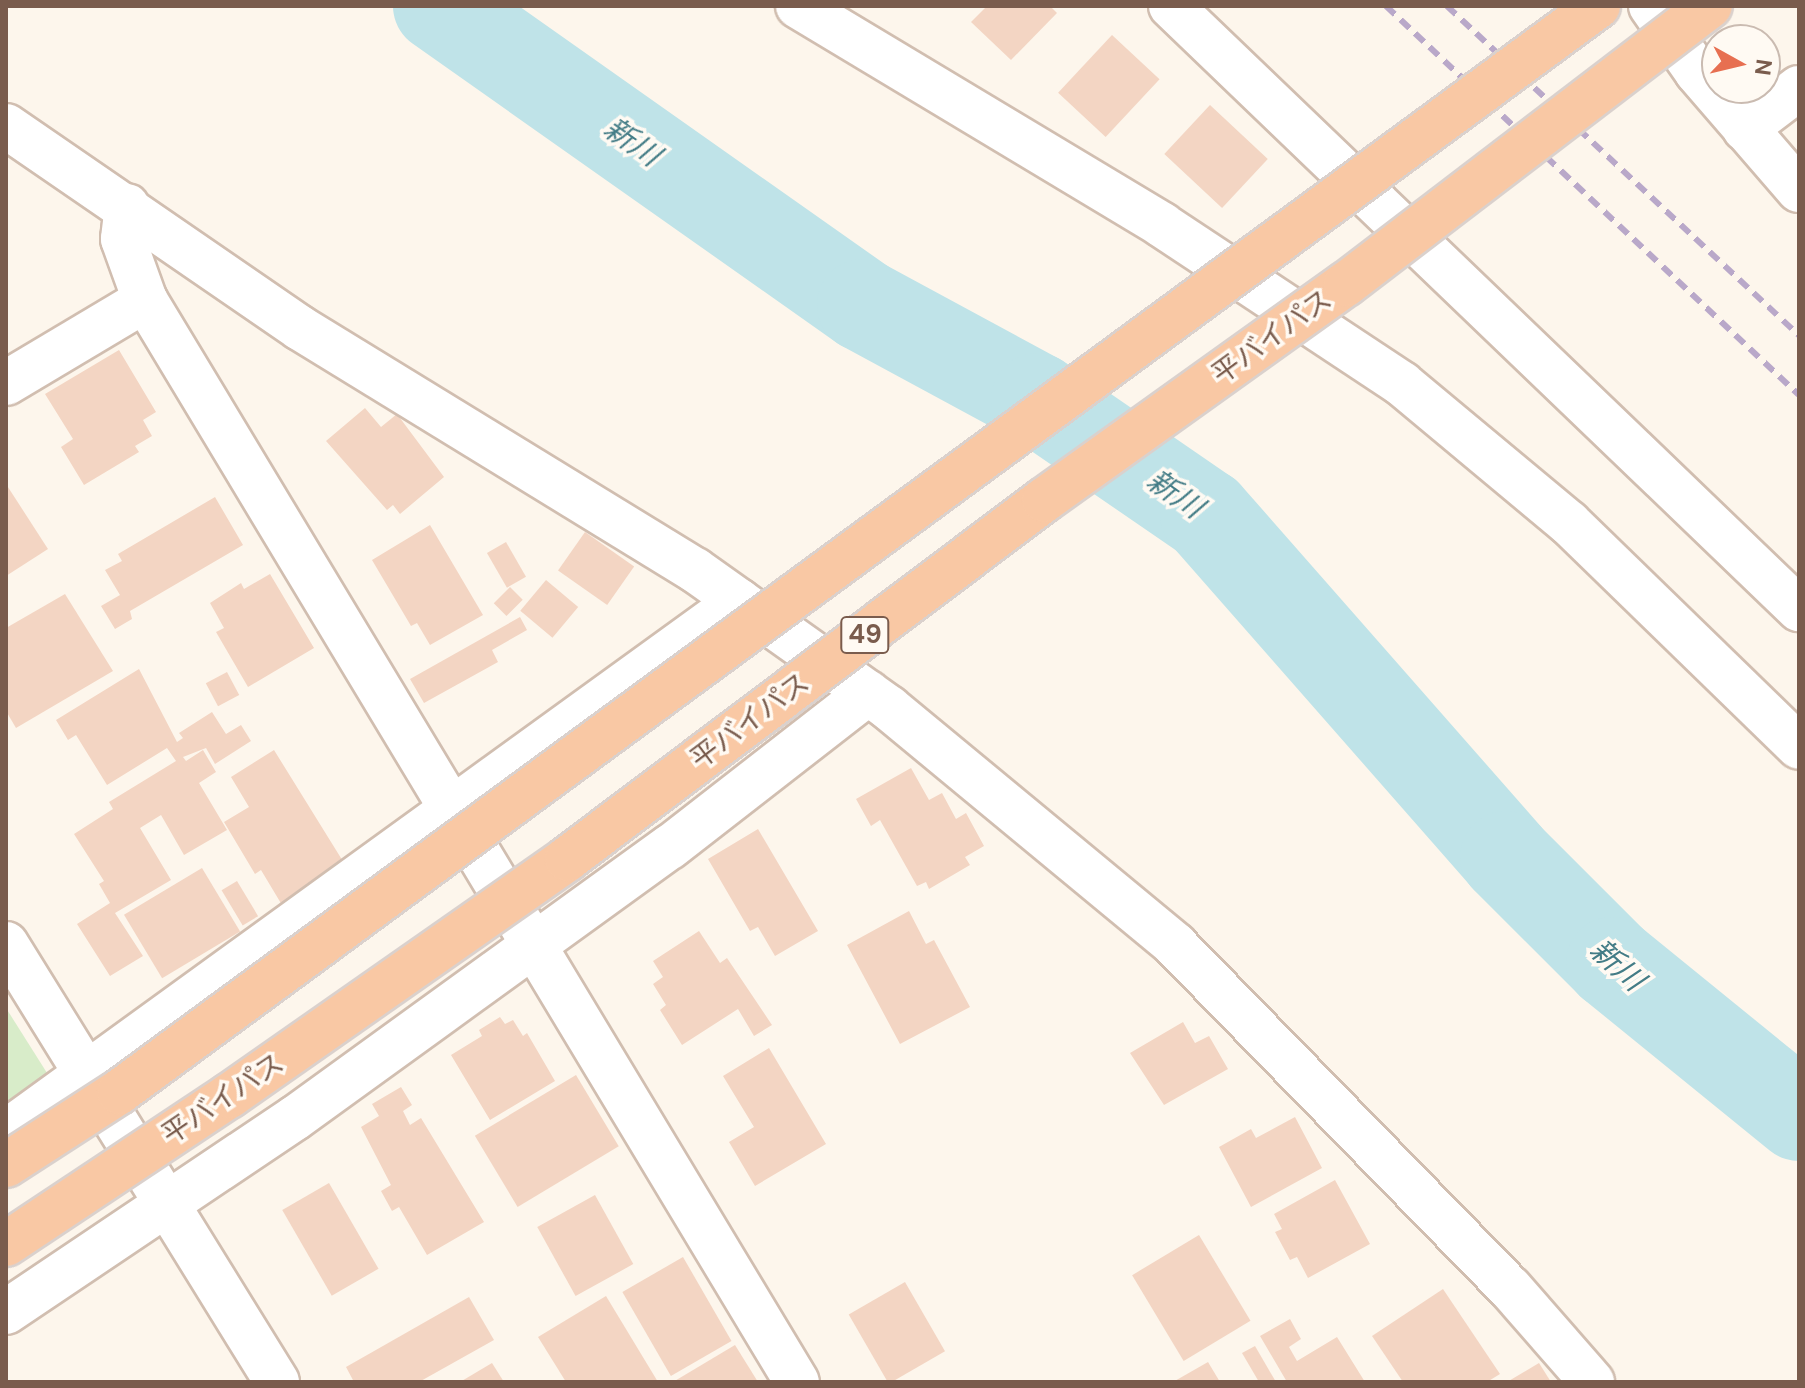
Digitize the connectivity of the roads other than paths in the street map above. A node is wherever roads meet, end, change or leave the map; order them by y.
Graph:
1 (798, 6) edge
2 (1171, 6) edge
3 (1598, 6) edge
4 (1651, 6) edge
5 (1710, 6) edge
6 (1799, 88) edge
7 (6, 126) edge
8 (1745, 129) junction
9 (1799, 190) edge
10 (127, 206) junction
11 (145, 300) junction
12 (6, 383) edge
13 (739, 601) junction
14 (1799, 609) edge
15 (868, 693) junction
16 (1799, 747) edge
17 (452, 811) junction
18 (6, 944) edge
19 (533, 946) junction
20 (90, 1076) junction
21 (6, 1132) edge
22 (6, 1165) edge
23 (169, 1203) junction
24 (6, 1244) edge
25 (6, 1312) edge
26 (277, 1382) edge
27 (797, 1382) edge
28 (1592, 1382) edge

1 - 16 street
2 - 14 street
3 - 22 highway, 49, bridge
4 - 8 street
5 - 24 highway, 平バイパス / 49, bridge
6 - 8 street
7 - 10 street
8 - 9 street
10 - 11 street
10 - 13 street
11 - 12 street
11 - 17 street
13 - 15 street
13 - 17 street
15 - 19 street
15 - 28 street
17 - 19 street
17 - 20 street
18 - 20 street
19 - 23 street
19 - 27 street
20 - 21 street
20 - 23 street
23 - 25 street
23 - 26 street

